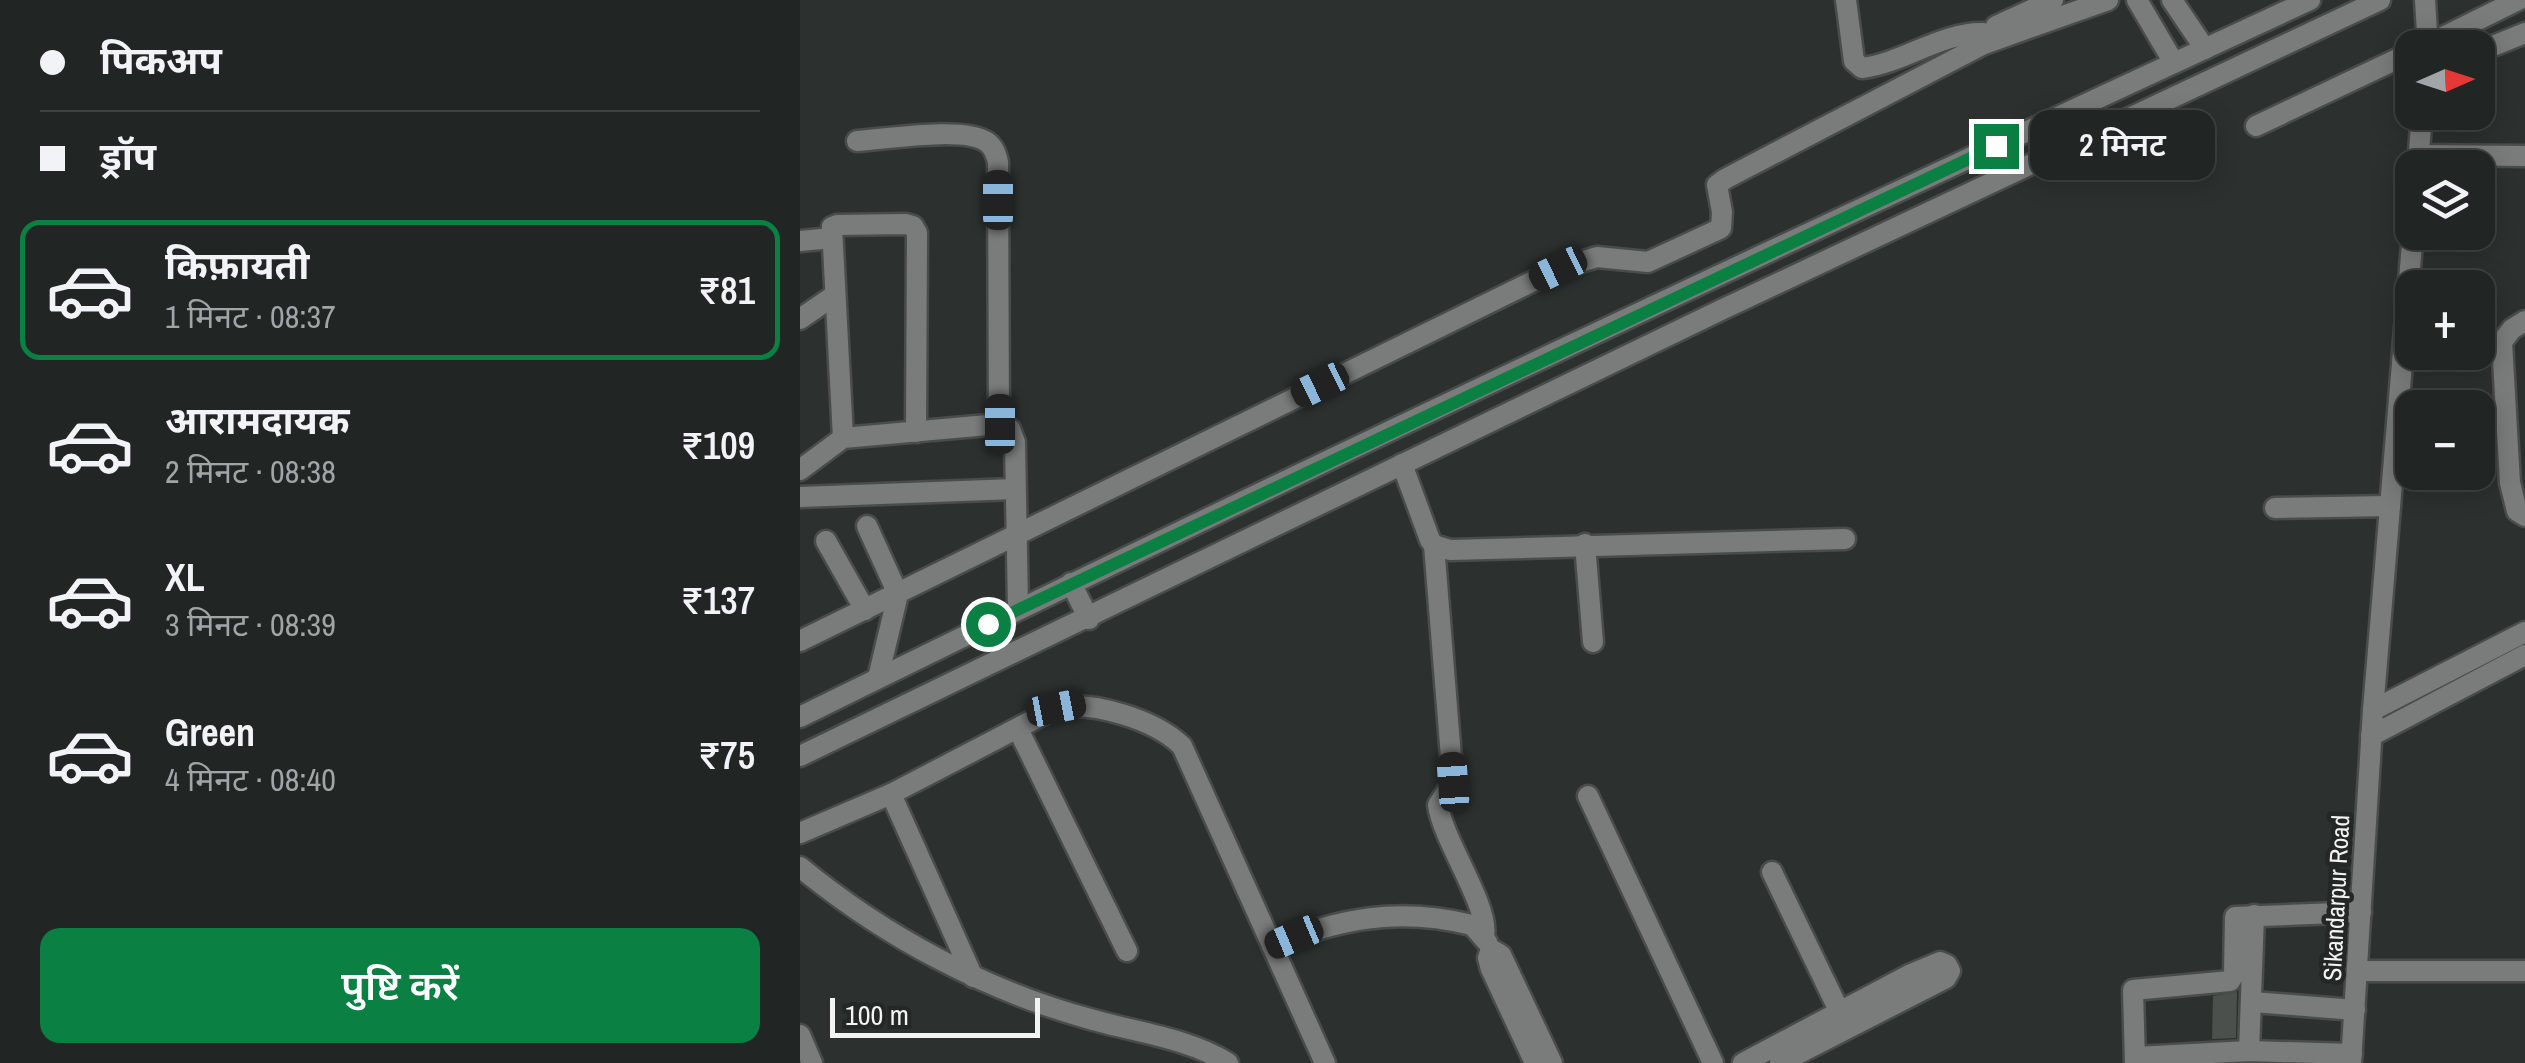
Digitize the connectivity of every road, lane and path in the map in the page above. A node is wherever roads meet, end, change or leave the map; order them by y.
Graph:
1 (1846, 0) edge
2 (2053, 0) edge
3 (2108, 0) edge
4 (2137, 0) edge
5 (2172, 0) edge
6 (2310, 0) edge
7 (2380, 0) edge
8 (2425, 0) edge
9 (2518, 0) edge
10 (2423, 30) edge
11 (2458, 30) edge
12 (2525, 34) edge
13 (1988, 36) junction
14 (2495, 45) edge
15 (2205, 49) junction
16 (2395, 61) edge
17 (2174, 63) junction
18 (2256, 126) dead end
19 (858, 141) dead end
20 (2525, 156) edge
21 (2495, 157) edge
22 (832, 238) junction
23 (800, 241) edge
24 (2411, 250) edge
25 (836, 295) junction
26 (800, 319) edge
27 (2525, 321) edge
28 (1000, 424) junction
29 (916, 432) junction
30 (843, 438) junction
31 (1402, 464) junction
32 (800, 470) edge
33 (1014, 489) junction
34 (800, 497) edge
35 (2390, 506) junction
36 (2276, 508) dead end
37 (2525, 516) edge
38 (867, 526) dead end
39 (1016, 534) junction
40 (1845, 539) dead end
41 (826, 541) dead end
42 (1585, 544) junction
43 (1434, 545) junction
44 (885, 563) junction
45 (851, 581) junction
46 (1071, 584) junction
47 (898, 594) junction
48 (1018, 609) junction
49 (865, 610) junction
50 (1090, 618) junction
51 (2525, 632) edge
52 (800, 641) edge
53 (1593, 642) dead end
54 (2525, 655) edge
55 (878, 678) junction
56 (2373, 710) junction
57 (800, 717) edge
58 (1018, 729) junction
59 (2371, 736) junction
60 (800, 756) edge
61 (891, 794) junction
62 (1588, 796) dead end
63 (800, 833) edge
64 (800, 868) edge
65 (1772, 872) dead end
66 (2361, 912) junction
67 (2254, 915) junction
68 (1487, 942) junction
69 (1272, 946) junction
70 (1127, 951) dead end
71 (2357, 971) junction
72 (2525, 971) edge
73 (974, 977) junction
74 (2253, 1002) junction
75 (2354, 1010) junction
76 (1844, 1021) junction
77 (800, 1035) edge
78 (2249, 1052) junction
79 (2351, 1058) edge
80 (1793, 1060) edge
81 (2136, 1060) edge
82 (812, 1063) edge
83 (1228, 1063) edge
84 (1325, 1063) edge
85 (1535, 1063) edge
86 (1552, 1063) edge
87 (1713, 1063) edge
88 (1743, 1063) edge

1 - 13 street
2 - 13 street
3 - 13 street
4 - 17 street
5 - 15 street
6 - 15 street
7 - 31 street
8 - 10 street
9 - 11 street
12 - 14 street
13 - 39 street
15 - 17 street
16 - 18 street
17 - 46 street
19 - 28 street
20 - 21 street
22 - 23 street
22 - 25 street
22 - 29 street
24 - 35 street, Sikandarpur Road
25 - 26 street
25 - 30 street
27 - 37 street
28 - 29 street
28 - 33 street
29 - 30 street
30 - 32 street
31 - 43 street
31 - 50 street
33 - 34 street
33 - 39 street
35 - 36 street
35 - 56 street, Sikandarpur Road
38 - 44 street
39 - 47 street
39 - 48 street
40 - 42 street
41 - 45 street
42 - 43 street
42 - 53 street
43 - 68 street
44 - 45 street
44 - 47 street
45 - 49 street
46 - 48 street
46 - 50 street
47 - 49 street
47 - 55 street
48 - 55 street
49 - 52 street
50 - 60 street
51 - 56 street
54 - 59 street
55 - 57 street
56 - 59 street, Sikandarpur Road
58 - 61 street
58 - 69 street
58 - 70 street
59 - 66 street, Sikandarpur Road
61 - 63 street
61 - 73 street
62 - 87 street
64 - 73 street
65 - 76 street
66 - 67 street
66 - 71 street, Sikandarpur Road
67 - 74 street
67 - 81 street
68 - 69 street
68 - 85 street
68 - 86 street
69 - 84 street
71 - 72 street
71 - 75 street, Sikandarpur Road
73 - 83 street
74 - 75 street
74 - 78 street
75 - 79 street, Sikandarpur Road
76 - 80 street
76 - 88 street
77 - 82 street
78 - 79 street
78 - 81 street

